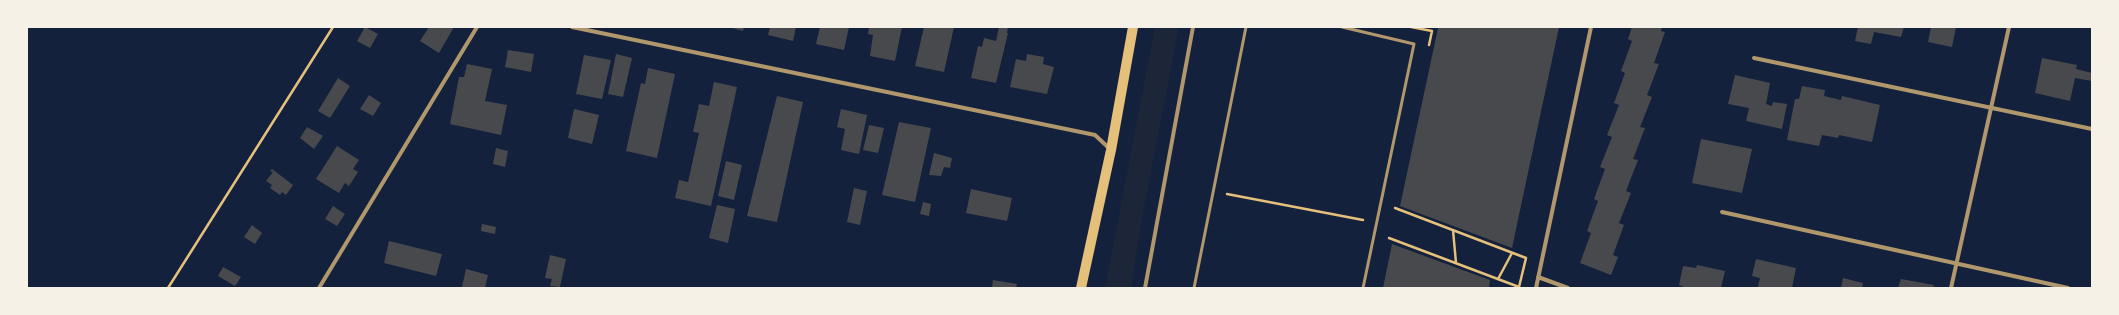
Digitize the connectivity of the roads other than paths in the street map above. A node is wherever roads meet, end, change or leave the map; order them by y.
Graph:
1 (477, 27) edge
2 (572, 27) edge
3 (1133, 27) edge
4 (1193, 27) edge
5 (1246, 27) edge
6 (1342, 27) edge
7 (1591, 27) edge
8 (2009, 27) edge
9 (1754, 58) dead end
10 (1991, 108) junction
11 (2092, 130) edge
12 (1111, 150) junction
13 (1722, 212) dead end
14 (1958, 264) junction
15 (1538, 277) junction
16 (319, 288) edge
17 (1081, 288) edge
18 (1145, 288) edge
19 (1194, 288) edge
20 (1363, 288) edge
21 (1536, 288) edge
22 (1568, 288) edge
23 (1951, 288) edge
24 (2068, 288) edge

1 - 16 street
2 - 12 street
3 - 12 main road
4 - 18 street
5 - 19 lane
6 - 20 lane
7 - 15 street
8 - 10 street
9 - 10 street
10 - 11 street
10 - 14 street
12 - 17 main road
13 - 14 street
14 - 23 street
14 - 24 street
15 - 21 street
15 - 22 street

